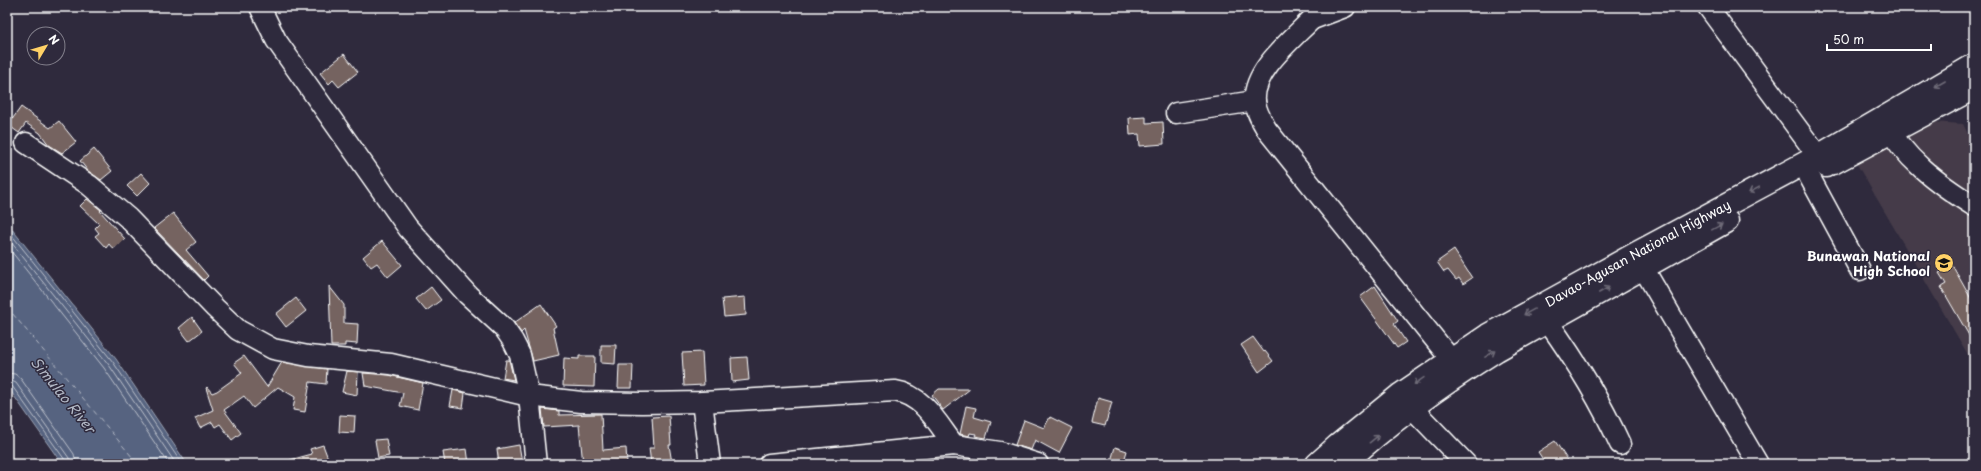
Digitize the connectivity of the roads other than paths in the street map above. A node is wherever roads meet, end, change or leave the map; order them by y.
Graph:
1 (260, 7) edge
2 (1344, 7) edge
3 (1708, 7) edge
4 (1318, 13) edge
5 (1974, 65) edge
6 (1974, 88) edge
7 (1255, 101) junction
8 (1176, 114) dead end
9 (1886, 125) junction
10 (26, 143) dead end
11 (1818, 166) junction
12 (1974, 206) edge
13 (1639, 261) junction
14 (1860, 270) dead end
15 (1548, 322) junction
16 (1456, 365) junction
17 (529, 396) junction
18 (702, 402) junction
19 (1412, 408) junction
20 (1620, 444) dead end
21 (954, 445) junction
22 (536, 464) edge
23 (710, 464) edge
24 (769, 464) edge
25 (1038, 464) edge
26 (1317, 464) edge
27 (1344, 464) edge
28 (1466, 464) edge
29 (1758, 464) edge

1 - 17 street
2 - 4 street
3 - 11 street
4 - 7 street
5 -> 9 highway, Davao-Agusan National Highway
6 - 9 highway, Davao-Agusan National Highway
7 - 8 street
7 - 16 street
9 - 11 highway, Davao-Agusan National Highway
9 - 12 street
10 - 17 street
11 - 13 highway, Davao-Agusan National Highway
11 - 14 street
15 -> 13 highway, Davao-Agusan National Highway
13 -> 16 highway, Davao-Agusan National Highway
13 - 29 street
16 -> 15 highway, Davao-Agusan National Highway
15 - 20 street
16 - 19 highway, Davao-Agusan National Highway
16 -> 26 highway, Davao-Agusan National Highway
17 - 18 street
17 - 22 street
18 - 21 street
18 - 23 street
27 -> 19 highway, Davao-Agusan National Highway
19 - 28 street
21 - 24 street
21 - 25 street

